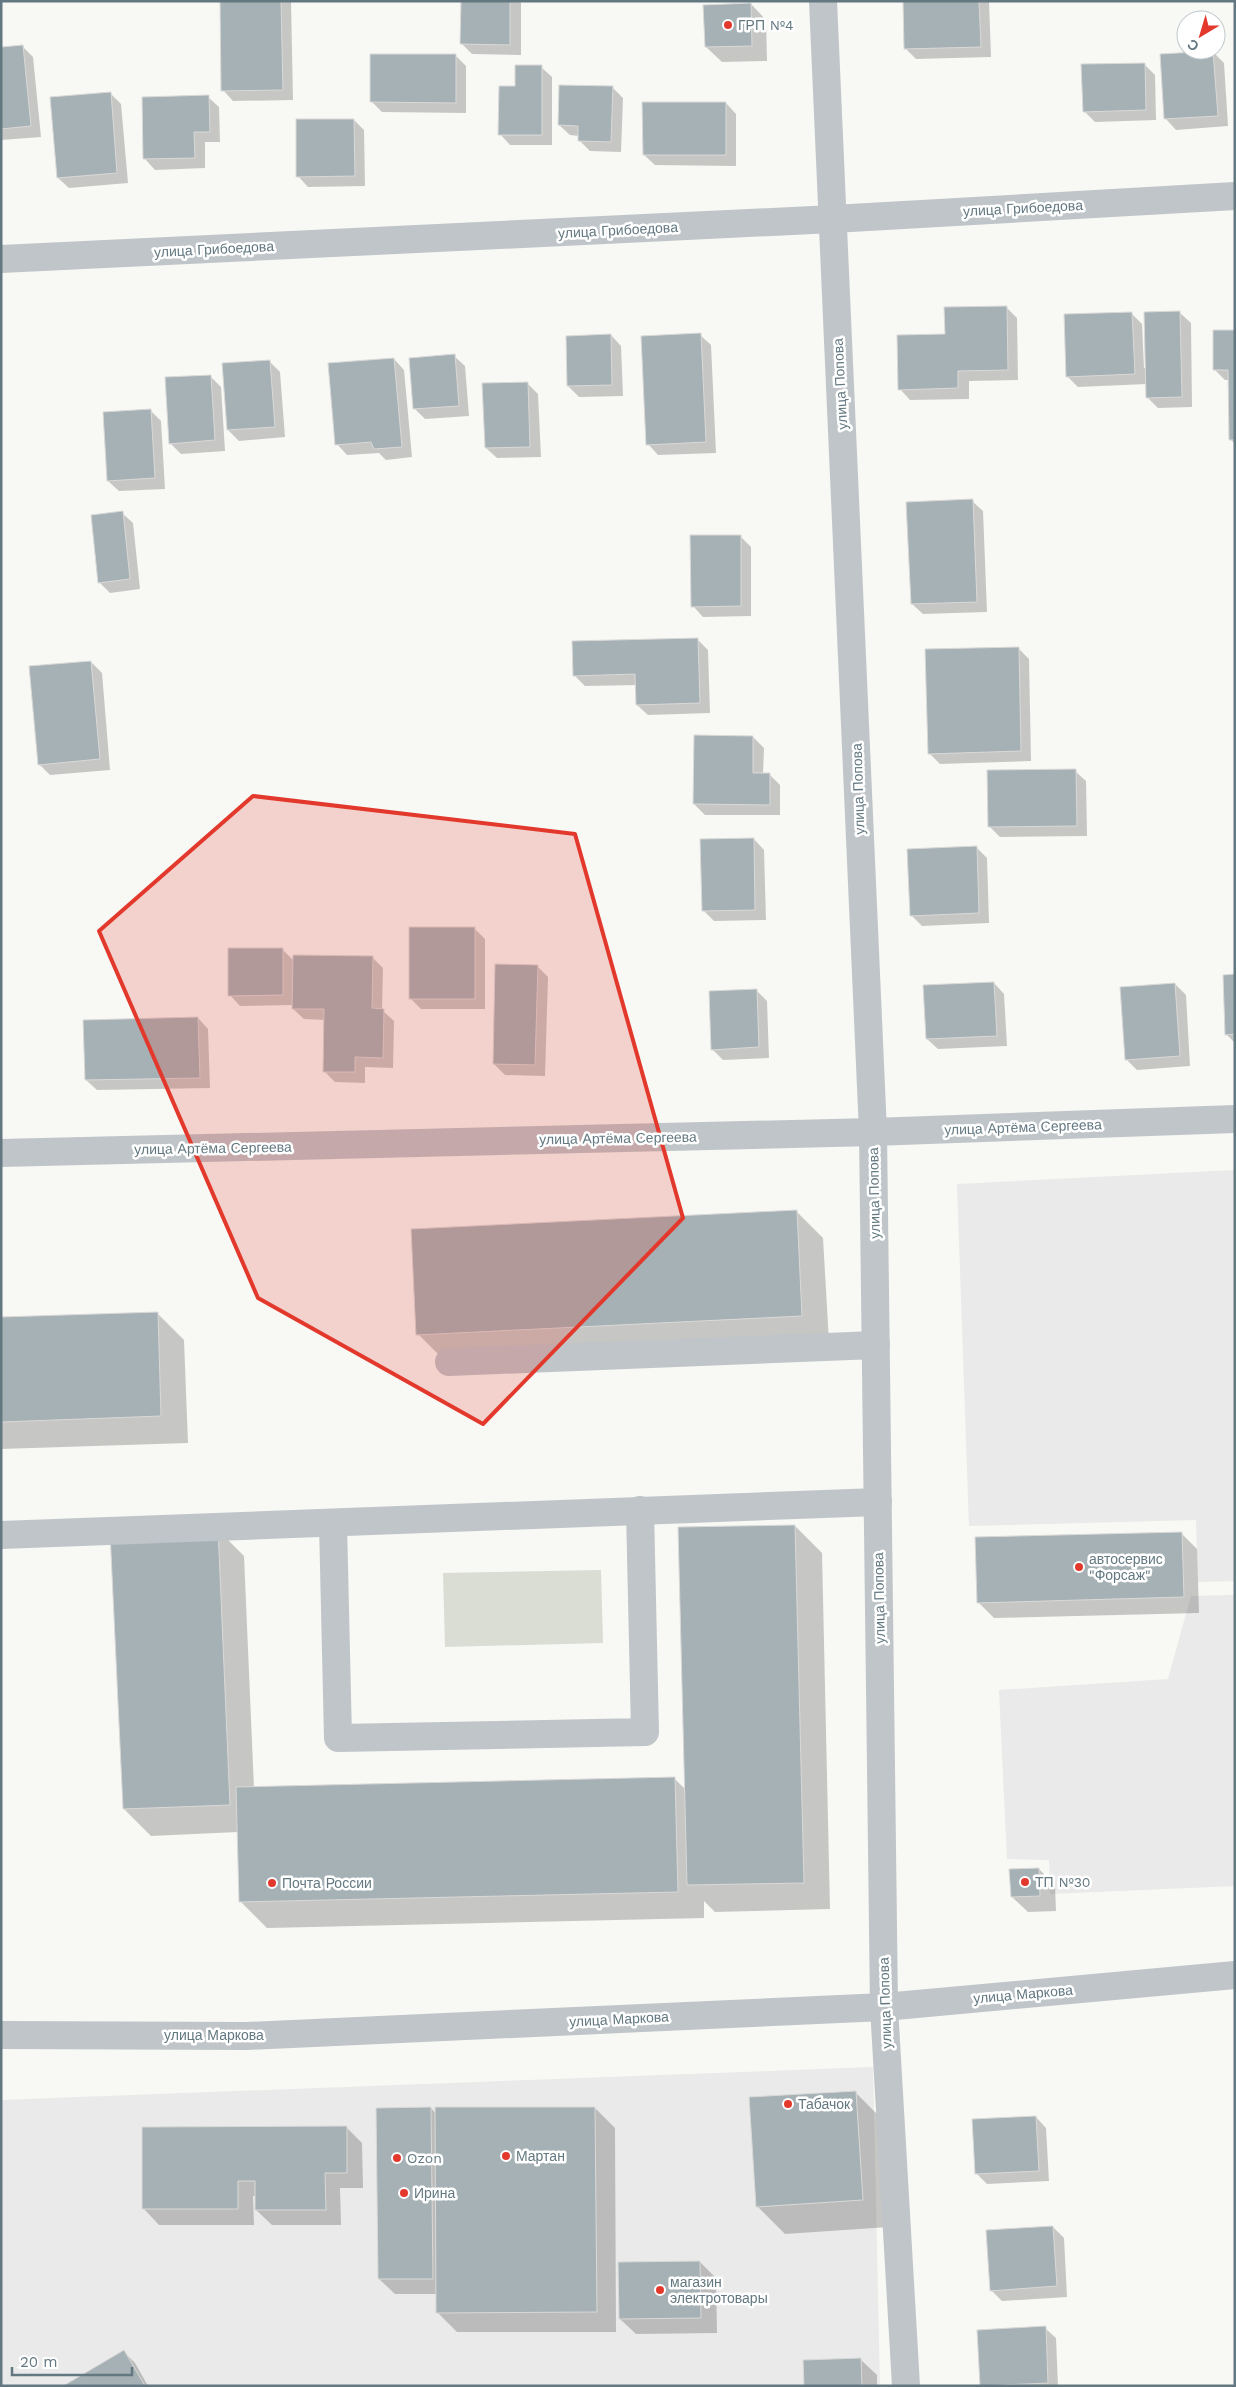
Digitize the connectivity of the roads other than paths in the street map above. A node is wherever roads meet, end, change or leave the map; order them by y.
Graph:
1 (823, 1) edge
2 (1235, 196) edge
3 (833, 219) junction
4 (1, 259) edge
5 (1235, 1119) edge
6 (873, 1132) junction
7 (1, 1153) edge
8 (876, 1345) junction
9 (449, 1362) dead end
10 (878, 1502) junction
11 (640, 1510) junction
12 (333, 1522) junction
13 (1, 1535) edge
14 (1235, 1975) edge
15 (884, 2006) junction
16 (1, 2035) edge
17 (906, 2386) edge

1 - 3 street, улица Попова
2 - 3 street, улица Грибоедова
3 - 4 street, улица Грибоедова
3 - 6 street, улица Попова
5 - 6 street, улица Артёма Сергеева
6 - 7 street, улица Артёма Сергеева
6 - 8 street, улица Попова
8 - 9 street
8 - 10 street, улица Попова
10 - 11 street
10 - 15 street, улица Попова
11 - 12 street
11 - 12 street
12 - 13 street
14 - 15 street, улица Маркова
15 - 16 street, улица Маркова
15 - 17 street, улица Попова

